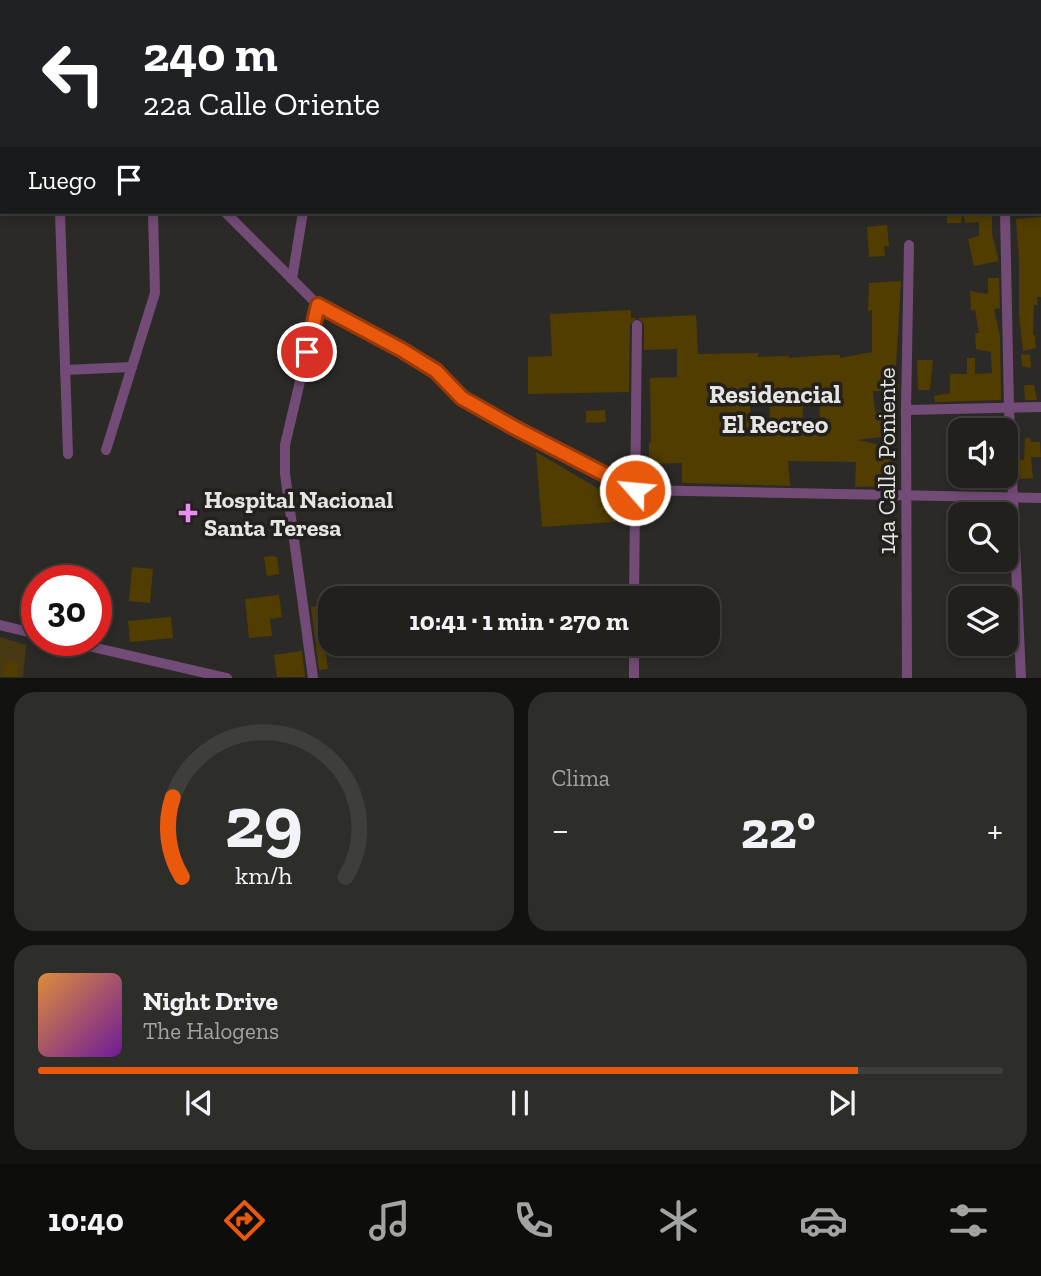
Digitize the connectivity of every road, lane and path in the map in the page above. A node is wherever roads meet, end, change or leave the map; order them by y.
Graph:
1 (60, 214) edge
2 (153, 214) edge
3 (227, 214) edge
4 (303, 214) edge
5 (1005, 214) edge
6 (909, 245) dead end
7 (292, 279) junction
8 (318, 305) junction
9 (637, 325) dead end
10 (132, 367) junction
11 (65, 370) junction
12 (1041, 407) edge
13 (1009, 408) junction
14 (906, 410) junction
15 (106, 450) dead end
16 (68, 454) dead end
17 (635, 490) junction
18 (906, 494) junction
19 (1013, 497) junction
20 (1041, 498) edge
21 (634, 586) edge
22 (0, 625) edge
23 (21, 630) edge
24 (112, 651) edge
25 (634, 656) edge
26 (227, 677) edge
27 (313, 677) edge
28 (634, 677) edge
29 (907, 677) edge
30 (1021, 677) edge

1 - 11 street
2 - 10 street
3 - 7 street
4 - 7 street
5 - 13 street
6 - 14 street, 14a Calle Poniente
7 - 8 street
8 - 17 street
8 - 27 street
9 - 17 street
10 - 11 street
10 - 15 street
11 - 16 street
12 - 13 street
13 - 14 street
13 - 19 street
14 - 18 street, 14a Calle Poniente
17 - 18 street
17 - 21 street
18 - 19 street
18 - 29 street, 14a Calle Poniente
19 - 20 street
19 - 30 street
22 - 23 street
24 - 26 street
25 - 28 street

